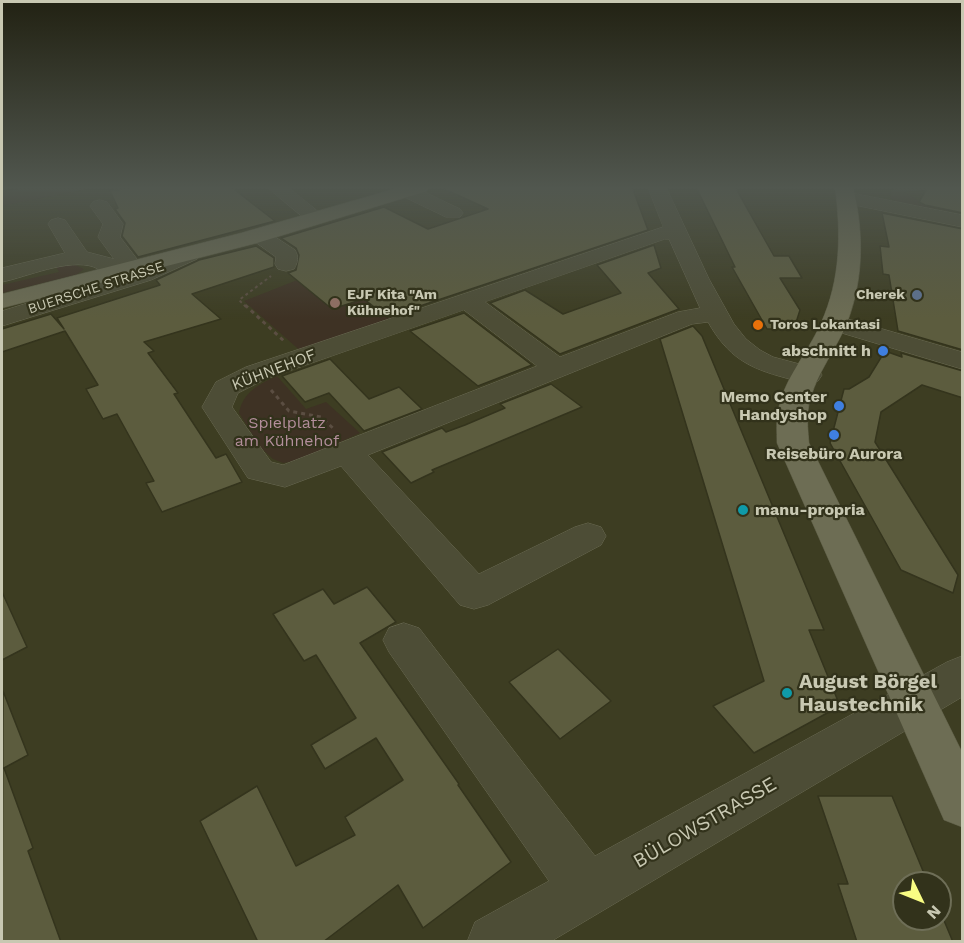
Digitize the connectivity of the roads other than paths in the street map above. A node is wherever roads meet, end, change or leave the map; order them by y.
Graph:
1 (62, 231) edge
2 (111, 231) edge
3 (274, 231) edge
4 (848, 231) edge
5 (678, 233) joint
6 (258, 236) junction
7 (189, 254) junction
8 (80, 259) junction
9 (286, 264) road end
10 (124, 271) junction
11 (2, 275) edge
12 (2, 301) edge
13 (468, 302) junction
14 (715, 314) junction
15 (2, 319) edge
16 (834, 323) junction
17 (963, 361) edge
18 (557, 368) junction
19 (808, 375) junction
20 (351, 451) junction
21 (588, 536) dead end
22 (404, 640) dead end
23 (963, 675) edge
24 (913, 702) junction
25 (963, 803) edge
26 (588, 890) junction
27 (495, 942) edge

1 - 8 street
2 - 10 street
3 - 6 main road, BUERSCHE STRASSE
4 - 16 main road
5 - 13 street, KÜHNEHOF
5 - 14 street
6 - 7 main road, BUERSCHE STRASSE
6 - 9 street
7 - 10 main road, BUERSCHE STRASSE
7 - 15 street, BUERSCHE STRASSE
8 - 10 street
8 - 11 street
10 - 12 main road, BUERSCHE STRASSE
13 - 18 street
13 - 20 street, KÜHNEHOF
14 - 18 street, KÜHNEHOF
14 - 19 street
16 - 17 street
16 - 19 main road
18 - 20 street, KÜHNEHOF
19 - 24 main road
20 - 21 street
22 - 26 street
23 - 24 street, BÜLOWSTRASSE
24 - 25 main road
24 - 26 street, BÜLOWSTRASSE
26 - 27 street, BÜLOWSTRASSE

